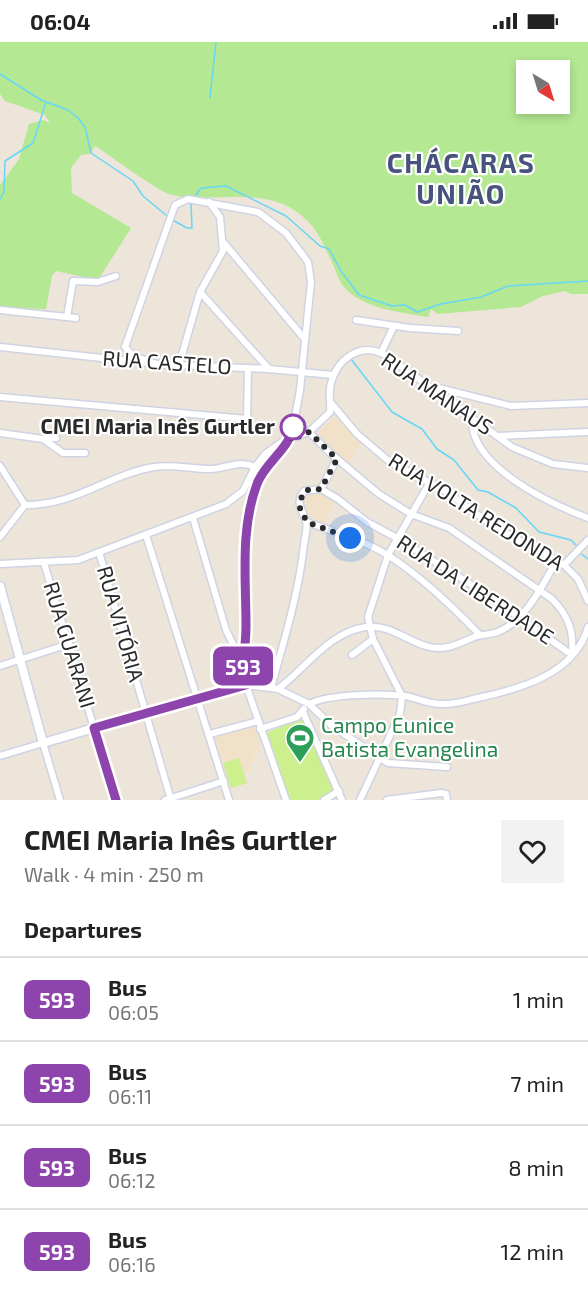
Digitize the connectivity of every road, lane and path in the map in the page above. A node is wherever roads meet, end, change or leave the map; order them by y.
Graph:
1 (208, 201) junction
2 (224, 243) junction
3 (116, 276) dead end
4 (200, 292) junction
5 (0, 310) edge
6 (67, 317) junction
7 (76, 318) dead end
8 (356, 320) dead end
9 (394, 326) junction
10 (458, 331) dead end
11 (303, 337) junction
12 (0, 348) edge
13 (381, 353) junction
14 (157, 364) junction
15 (179, 365) junction
16 (248, 369) junction
17 (269, 369) junction
18 (300, 372) junction
19 (333, 375) junction
20 (426, 384) junction
21 (0, 397) edge
22 (331, 403) junction
23 (588, 403) edge
24 (472, 417) junction
25 (309, 432) junction
26 (588, 432) edge
27 (0, 433) edge
28 (497, 436) junction
29 (56, 438) dead end
30 (44, 440) junction
31 (291, 440) junction
32 (86, 453) dead end
33 (337, 459) junction
34 (0, 466) edge
35 (255, 466) junction
36 (588, 468) edge
37 (430, 482) junction
38 (321, 489) junction
39 (25, 505) junction
40 (411, 514) junction
41 (193, 518) junction
42 (588, 518) edge
43 (307, 522) junction
44 (146, 536) junction
45 (0, 537) edge
46 (397, 537) junction
47 (588, 540) edge
48 (99, 552) junction
49 (388, 555) junction
50 (557, 560) junction
51 (44, 563) junction
52 (0, 564) edge
53 (564, 565) junction
54 (0, 586) edge
55 (539, 590) junction
56 (588, 601) edge
57 (519, 616) junction
58 (369, 626) junction
59 (588, 627) edge
60 (480, 635) junction
61 (373, 639) junction
62 (69, 644) junction
63 (352, 655) dead end
64 (572, 655) junction
65 (20, 659) junction
66 (243, 665) junction
67 (0, 666) edge
68 (246, 685) junction
69 (275, 688) junction
70 (402, 696) junction
71 (199, 699) junction
72 (309, 704) junction
73 (303, 712) junction
74 (147, 714) junction
75 (258, 721) junction
76 (94, 728) junction
77 (260, 729) junction
78 (210, 734) junction
79 (43, 743) junction
80 (0, 756) edge
81 (378, 758) junction
82 (447, 767) dead end
83 (224, 781) junction
84 (339, 792) junction
85 (416, 797) edge
86 (169, 799) edge
87 (60, 800) edge
88 (116, 800) edge
89 (229, 800) edge
90 (286, 800) edge
91 (324, 800) edge
92 (342, 800) edge
93 (360, 800) edge
94 (387, 800) edge
95 (447, 800) edge

1 - 2 street
1 - 11 street
1 - 14 street
2 - 4 street
2 - 11 street
3 - 6 street
4 - 15 street
4 - 17 street
5 - 6 street
6 - 7 street
8 - 9 street
9 - 10 street
9 - 13 street
11 - 18 street
12 - 14 street, RUA CASTELO
13 - 19 street, RUA MANAUS
13 - 20 street, RUA MANAUS
14 - 15 street, RUA CASTELO
15 - 16 street, RUA CASTELO
16 - 17 street, RUA CASTELO
16 - 21 street
17 - 18 street, RUA CASTELO
18 - 19 street, RUA CASTELO
18 - 31 street
19 - 22 street
20 - 23 street
20 - 24 street, RUA MANAUS
22 - 25 street
22 - 37 street, RUA VOLTA REDONDA
24 - 28 street, RUA MANAUS
24 - 42 street
25 - 31 street
25 - 33 street
26 - 28 street, RUA MANAUS
27 - 30 street
28 - 36 street
29 - 30 street
30 - 32 street
31 - 35 street
31 - 66 street
33 - 38 street
33 - 40 street
34 - 39 street
35 - 39 street
35 - 41 street
37 - 40 street
37 - 50 street, RUA VOLTA REDONDA
38 - 43 street
38 - 46 street, RUA DA LIBERDADE
39 - 45 street
40 - 46 street
40 - 55 street
41 - 44 street
41 - 66 street
43 - 49 street
43 - 69 street
44 - 48 street
44 - 71 street
46 - 49 street
46 - 57 street, RUA DA LIBERDADE
47 - 53 street
48 - 51 street
48 - 74 street, RUA VITÓRIA
49 - 58 street
49 - 60 street
50 - 53 street, RUA VOLTA REDONDA
50 - 55 street
51 - 52 street
51 - 62 street, RUA GUARANI
53 - 56 street, RUA VOLTA REDONDA
54 - 65 main road
55 - 57 street
55 - 64 street
57 - 60 street
57 - 64 street, RUA DA LIBERDADE
58 - 60 street
58 - 61 street
58 - 69 street
59 - 64 street
61 - 63 street
61 - 70 street
62 - 65 street
62 - 76 street, RUA GUARANI
64 - 70 street
65 - 67 street
65 - 79 main road
66 - 68 street
68 - 69 street
68 - 71 street
68 - 75 street
69 - 72 street
70 - 72 street
70 - 81 street
71 - 74 street
71 - 78 street
72 - 73 street
72 - 81 street
73 - 77 street
73 - 84 street
74 - 76 street
74 - 86 street, RUA VITÓRIA
75 - 77 street
75 - 78 street
76 - 79 main road
76 - 88 main road
77 - 90 street
78 - 83 street
79 - 80 street
79 - 87 street
81 - 82 street
81 - 93 street
83 - 86 street
83 - 89 street
84 - 91 street
84 - 92 street
85 - 94 street
85 - 95 street

